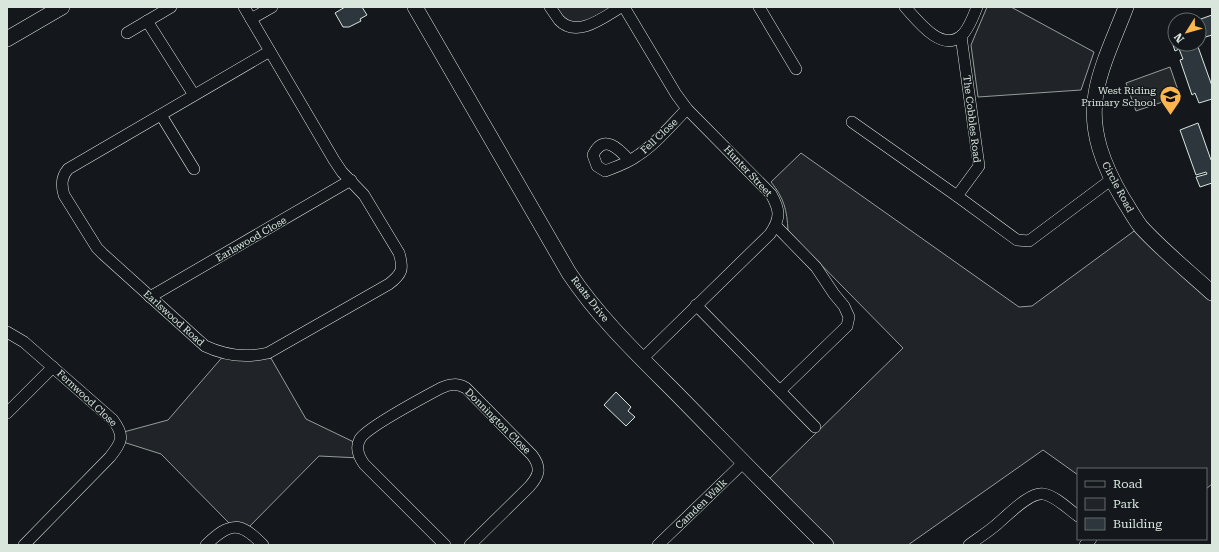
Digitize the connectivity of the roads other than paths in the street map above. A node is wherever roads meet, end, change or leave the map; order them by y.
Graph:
1 (62, 7) edge
2 (171, 7) edge
3 (244, 7) edge
4 (272, 7) edge
5 (415, 7) edge
6 (550, 7) edge
7 (621, 7) edge
8 (624, 7) edge
9 (759, 7) edge
10 (906, 7) edge
11 (977, 7) edge
12 (1126, 7) edge
13 (251, 19) junction
14 (147, 21) junction
15 (127, 33) dead end
16 (961, 36) junction
17 (7, 39) edge
18 (270, 51) junction
19 (796, 69) dead end
20 (194, 95) junction
21 (687, 109) junction
22 (161, 115) junction
23 (852, 122) dead end
24 (629, 160) dead end
25 (194, 169) dead end
26 (351, 180) junction
27 (1112, 180) junction
28 (958, 196) junction
29 (776, 226) junction
30 (1212, 293) edge
31 (150, 297) junction
32 (696, 305) junction
33 (7, 332) edge
34 (642, 359) junction
35 (53, 367) junction
36 (780, 391) junction
37 (7, 413) edge
38 (815, 427) dead end
39 (744, 462) junction
40 (1077, 515) edge
41 (24, 545) edge
42 (206, 545) edge
43 (263, 545) edge
44 (445, 545) edge
45 (470, 545) edge
46 (658, 545) edge
47 (826, 545) edge
48 (969, 545) edge

1 - 17 street
2 - 14 street
3 - 13 street, Earlswood Road
4 - 13 street
5 - 34 street, Raats Drive
6 - 7 street
8 - 21 street, Hunter Street
9 - 19 street
10 - 16 street
11 - 16 street
12 - 27 street, Circle Road
13 - 18 street, Earlswood Road
14 - 15 street
14 - 20 street
16 - 28 street, The Cobbles Road
18 - 20 street, Earlswood Road
18 - 26 street, Earlswood Road
20 - 22 street, Earlswood Road
21 - 24 street, Fell Close
21 - 29 street, Hunter Street
22 - 25 street
22 - 31 street, Earlswood Road
23 - 28 street
26 - 31 street, Earlswood Close
26 - 31 street, Earlswood Road
27 - 28 street
27 - 30 street, Circle Road
29 - 32 street
29 - 36 street
32 - 34 street
32 - 36 street
33 - 35 street, Fernwood Close
34 - 39 street, Raats Drive
35 - 37 street
35 - 41 street, Fernwood Close
36 - 38 street
39 - 46 street, Camden Walk
39 - 47 street, Raats Drive
40 - 48 street
42 - 43 street
44 - 45 street, Donnington Close

